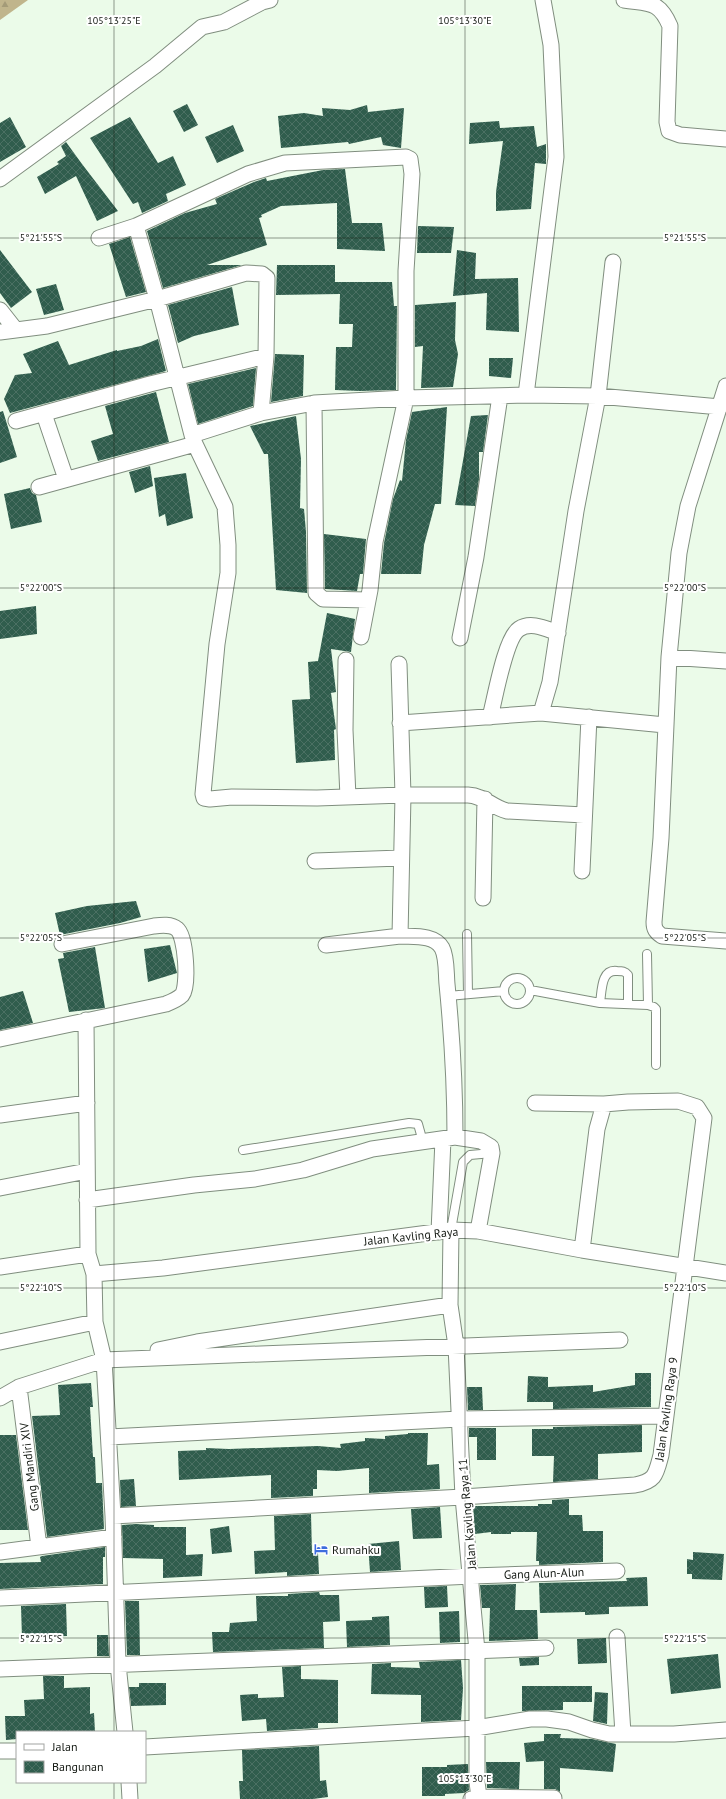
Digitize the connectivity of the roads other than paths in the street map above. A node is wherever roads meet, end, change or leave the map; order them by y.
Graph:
1 (270, 0) edge
2 (543, 0) edge
3 (624, 0) edge
4 (726, 138) edge
5 (0, 179) edge
6 (136, 226) junction
7 (99, 238) dead end
8 (613, 262) dead end
9 (157, 299) junction
10 (0, 310) edge
11 (15, 329) junction
12 (0, 332) edge
13 (266, 356) junction
14 (176, 377) junction
15 (726, 386) edge
16 (500, 396) junction
17 (526, 396) junction
18 (598, 396) junction
19 (406, 398) junction
20 (314, 403) junction
21 (720, 407) junction
22 (261, 413) junction
23 (44, 414) junction
24 (16, 421) dead end
25 (193, 439) junction
26 (66, 479) junction
27 (39, 487) dead end
28 (368, 600) junction
29 (558, 633) junction
30 (361, 637) dead end
31 (460, 638) dead end
32 (669, 657) junction
33 (346, 660) dead end
34 (726, 661) edge
35 (399, 664) dead end
36 (541, 713) junction
37 (490, 717) junction
38 (589, 717) junction
39 (400, 723) junction
40 (665, 725) junction
41 (403, 795) junction
42 (348, 797) junction
43 (485, 799) junction
44 (584, 816) junction
45 (401, 858) junction
46 (315, 861) dead end
47 (582, 871) dead end
48 (484, 898) dead end
49 (467, 934) dead end
50 (400, 936) junction
51 (726, 941) edge
52 (62, 944) dead end
53 (326, 945) dead end
54 (647, 954) dead end
55 (530, 990) junction
56 (504, 991) junction
57 (468, 994) junction
58 (448, 996) junction
59 (600, 1002) junction
60 (628, 1004) junction
61 (648, 1004) junction
62 (86, 1020) junction
63 (0, 1039) edge
64 (656, 1064) dead end
65 (87, 1103) junction
66 (535, 1103) dead end
67 (604, 1104) junction
68 (0, 1115) edge
69 (449, 1138) junction
70 (423, 1142) junction
71 (243, 1150) dead end
72 (492, 1153) junction
73 (87, 1171) junction
74 (0, 1188) edge
75 (87, 1200) junction
76 (445, 1231) junction
77 (478, 1231) junction
78 (582, 1250) junction
79 (88, 1254) junction
80 (0, 1267) edge
81 (686, 1268) junction
82 (726, 1273) edge
83 (94, 1274) junction
84 (450, 1305) junction
85 (95, 1322) junction
86 (620, 1340) dead end
87 (0, 1342) edge
88 (456, 1346) junction
89 (198, 1349) junction
90 (104, 1360) junction
91 (19, 1387) junction
92 (0, 1398) edge
93 (665, 1416) junction
94 (460, 1419) junction
95 (109, 1437) junction
96 (463, 1497) junction
97 (113, 1516) junction
98 (114, 1537) junction
99 (38, 1547) junction
100 (0, 1552) edge
101 (617, 1571) dead end
102 (472, 1576) junction
103 (115, 1593) junction
104 (0, 1598) edge
105 (617, 1637) dead end
106 (546, 1648) dead end
107 (477, 1651) junction
108 (118, 1664) junction
109 (0, 1669) edge
110 (476, 1728) junction
111 (726, 1730) edge
112 (125, 1731) edge
113 (624, 1734) junction
114 (146, 1747) edge
115 (16, 1751) edge
116 (0, 1752) edge
117 (129, 1783) edge
118 (475, 1798) edge
119 (554, 1798) dead end
120 (130, 1799) edge

1 - 5 street
2 - 17 street
3 - 4 street
6 - 7 street
6 - 9 street
6 - 19 street
8 - 18 street
9 - 11 street
9 - 13 street
9 - 14 street
10 - 11 street
11 - 12 street
13 - 14 street
13 - 22 street
14 - 23 street
14 - 25 street
15 - 21 street
16 - 17 street
16 - 19 street
16 - 31 street
17 - 18 street
18 - 21 street
18 - 29 street
19 - 20 street
19 - 28 street
20 - 22 street
20 - 28 street
21 - 32 street
22 - 25 street
23 - 24 street
23 - 26 street
25 - 26 street
25 - 42 street
26 - 27 street
28 - 30 street
29 - 36 street
29 - 37 street
32 - 34 street
32 - 40 street
33 - 42 street
35 - 39 street
36 - 37 street
36 - 38 street
37 - 39 street
38 - 40 street
38 - 44 street
39 - 41 street
40 - 51 street
41 - 42 street
41 - 43 street
41 - 45 street
43 - 44 street
43 - 48 street
44 - 47 street
45 - 46 street
45 - 50 street
49 - 57 lane
50 - 53 street, Jalan Kavling Raya 11
50 - 58 street, Jalan Kavling Raya 11
52 - 62 street
54 - 61 lane
55 - 56 lane
55 - 56 lane
55 - 59 lane
56 - 57 lane
57 - 58 lane
58 - 69 street, Jalan Kavling Raya 11
59 - 60 lane
59 - 60 lane
60 - 61 lane
61 - 64 lane
62 - 63 street
62 - 65 street
65 - 68 street
65 - 73 street
66 - 67 street, Jalan Kavling Raya 9
67 - 78 street
67 - 81 street, Jalan Kavling Raya 9
69 - 70 street
69 - 72 street
69 - 76 street, Jalan Kavling Raya 11
70 - 71 lane
70 - 75 street
72 - 76 lane
72 - 77 street
73 - 74 street
73 - 75 street
75 - 79 street
76 - 77 street, Jalan Kavling Raya
76 - 83 street, Jalan Kavling Raya
76 - 84 street, Jalan Kavling Raya 11
77 - 78 street, Jalan Kavling Raya
78 - 81 street, Jalan Kavling Raya
79 - 80 street
79 - 83 street
81 - 82 street, Jalan Kavling Raya
81 - 93 street, Jalan Kavling Raya 9
83 - 85 street
84 - 88 street, Jalan Kavling Raya 11
84 - 89 street
85 - 87 street
85 - 90 street
86 - 88 street
88 - 89 street
88 - 94 street, Jalan Kavling Raya 11
89 - 90 street
90 - 91 street
90 - 95 street
91 - 92 street
91 - 99 street, Gang Mandiri XIV
93 - 94 street
93 - 96 street, Jalan Kavling Raya 9
94 - 95 street
94 - 96 street, Jalan Kavling Raya 11
95 - 97 street
96 - 97 street
96 - 102 street, Jalan Kavling Raya 11
97 - 98 street
98 - 99 street
98 - 103 street
99 - 100 street
101 - 102 street, Gang Alun-Alun
102 - 103 street, Gang Alun-Alun
102 - 107 street, Jalan Kavling Raya 11
103 - 104 street, Gang Alun-Alun
103 - 108 street
105 - 113 street
106 - 107 street
107 - 108 street
107 - 110 street, Jalan Kavling Raya 11
108 - 109 street
108 - 112 street
110 - 113 street
110 - 114 street
110 - 118 street, Jalan Kavling Raya 11
111 - 113 street
115 - 116 street
117 - 120 street
118 - 119 street

